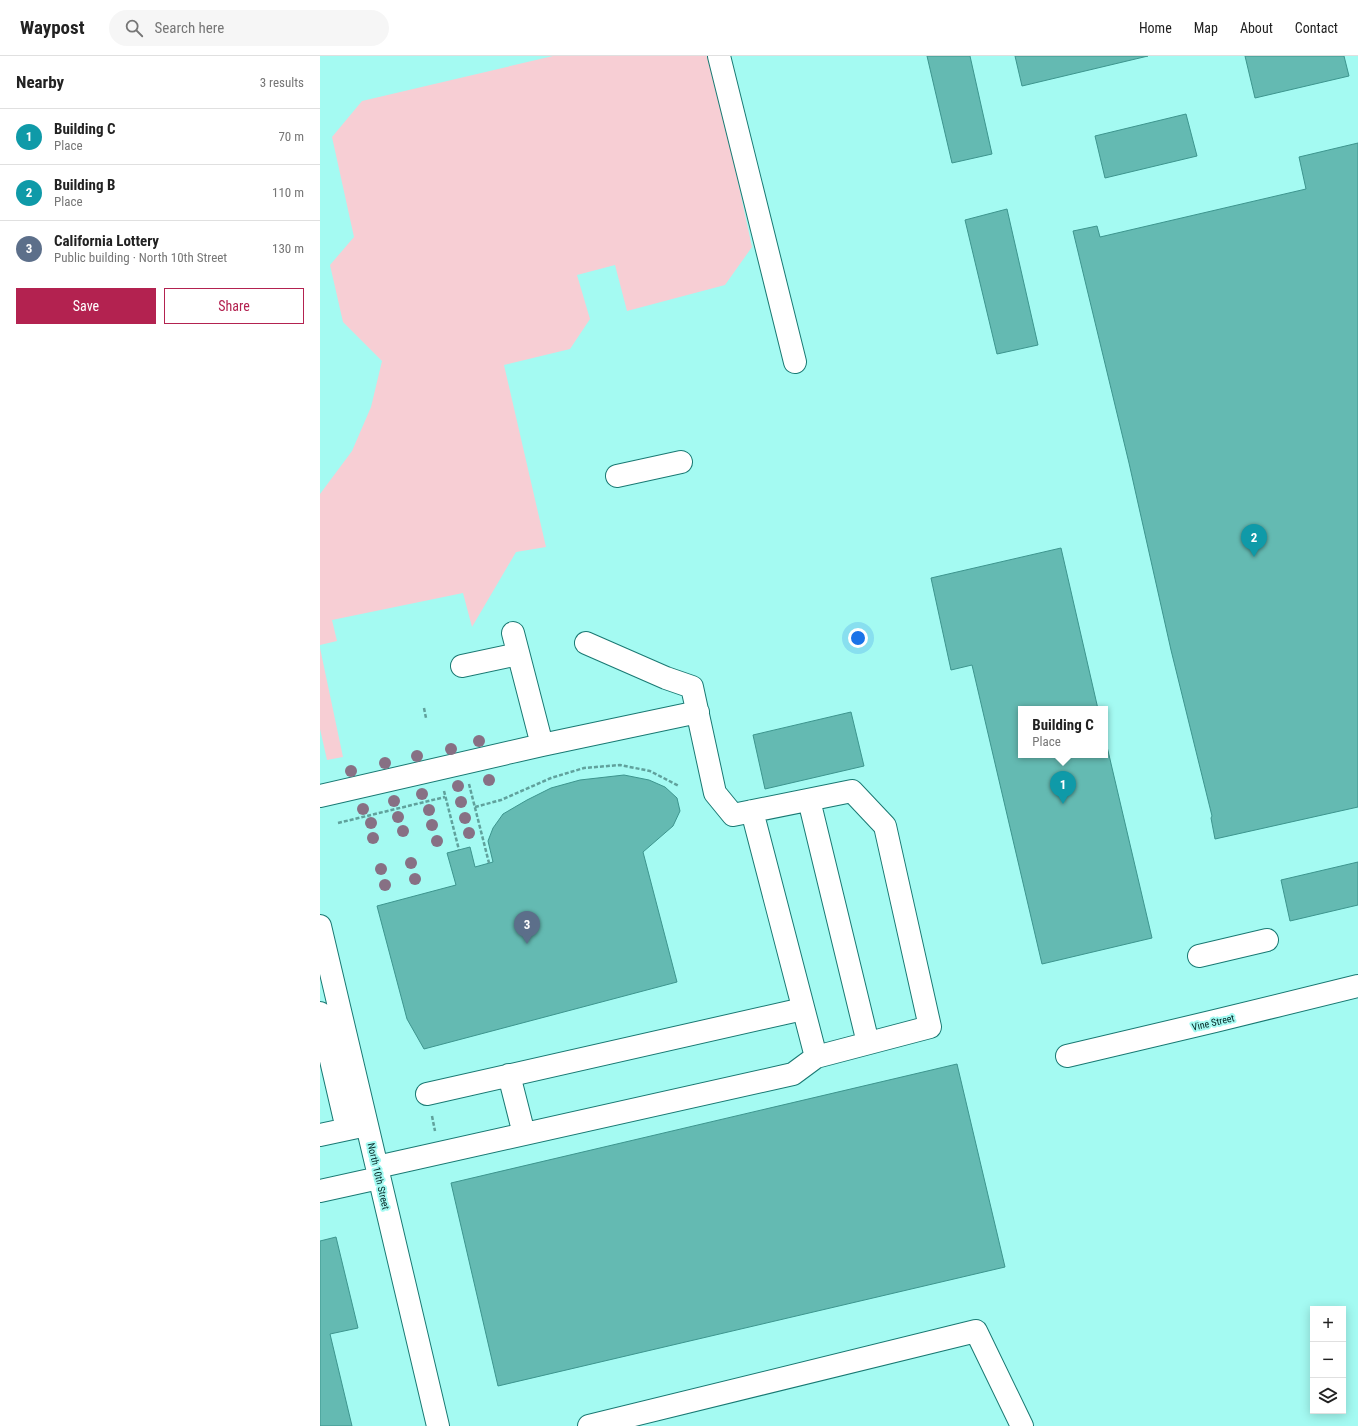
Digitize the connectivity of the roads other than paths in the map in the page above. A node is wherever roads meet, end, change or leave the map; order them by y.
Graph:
1 (719, 56) edge
2 (795, 362) dead end
3 (681, 462) dead end
4 (617, 476) dead end
5 (513, 633) dead end
6 (586, 643) dead end
7 (518, 654) junction
8 (462, 666) dead end
9 (698, 712) junction
10 (542, 745) junction
11 (320, 796) edge
12 (809, 800) junction
13 (752, 811) junction
14 (320, 926) edge
15 (1267, 940) dead end
16 (1199, 956) dead end
17 (1358, 986) edge
18 (803, 1009) junction
19 (320, 1013) edge
20 (868, 1043) junction
21 (1067, 1056) dead end
22 (816, 1057) junction
23 (509, 1075) junction
24 (427, 1094) road end
25 (357, 1127) junction
26 (524, 1134) junction
27 (320, 1136) edge
28 (378, 1172) junction
29 (320, 1191) edge
30 (438, 1426) edge
31 (588, 1426) edge
32 (1022, 1426) edge

1 - 2 street
3 - 4 street
5 - 7 street
6 - 9 street
7 - 8 street
7 - 10 street
9 - 10 street
9 - 13 street
10 - 11 street
12 - 13 street
12 - 20 street
12 - 20 street
13 - 18 street
14 - 25 street, North 10th Street
15 - 16 street
17 - 21 street, Vine Street
18 - 22 street
18 - 23 street
19 - 25 street
20 - 22 street
22 - 26 street
23 - 24 street
23 - 26 street
25 - 27 street
25 - 28 street, North 10th Street
26 - 28 street
28 - 29 street
28 - 30 street, North 10th Street
31 - 32 street

